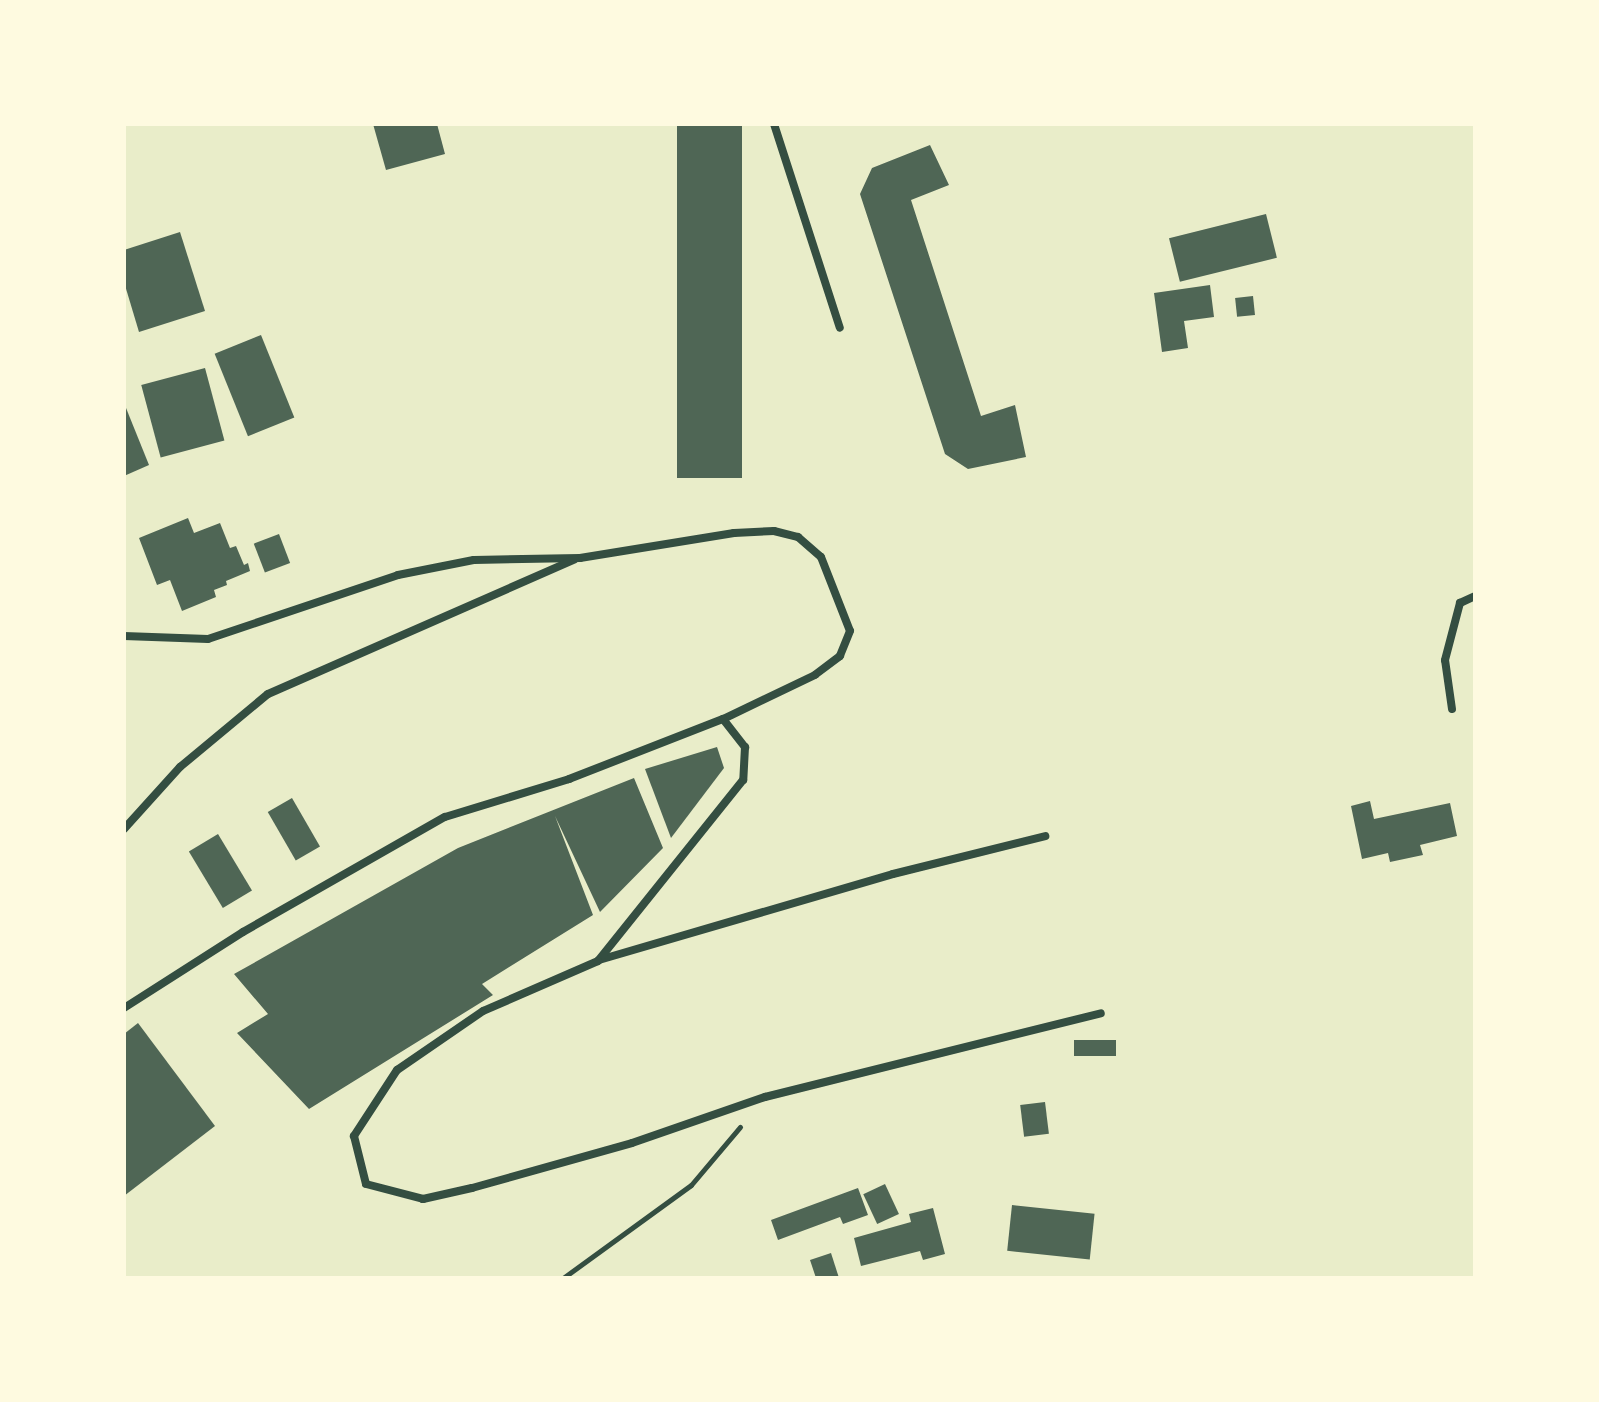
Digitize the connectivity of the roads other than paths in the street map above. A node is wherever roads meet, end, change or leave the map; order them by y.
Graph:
1 (774, 124) edge
2 (840, 328) dead end
3 (580, 558) junction
4 (1475, 596) edge
5 (124, 636) edge
6 (1452, 709) dead end
7 (723, 719) junction
8 (124, 829) edge
9 (1045, 836) dead end
10 (598, 961) junction
11 (124, 1008) edge
12 (1101, 1013) dead end

1 - 2 street
3 - 5 street
3 - 7 street
3 - 8 street
4 - 6 street
7 - 10 street
7 - 11 street
9 - 10 street
10 - 12 street

